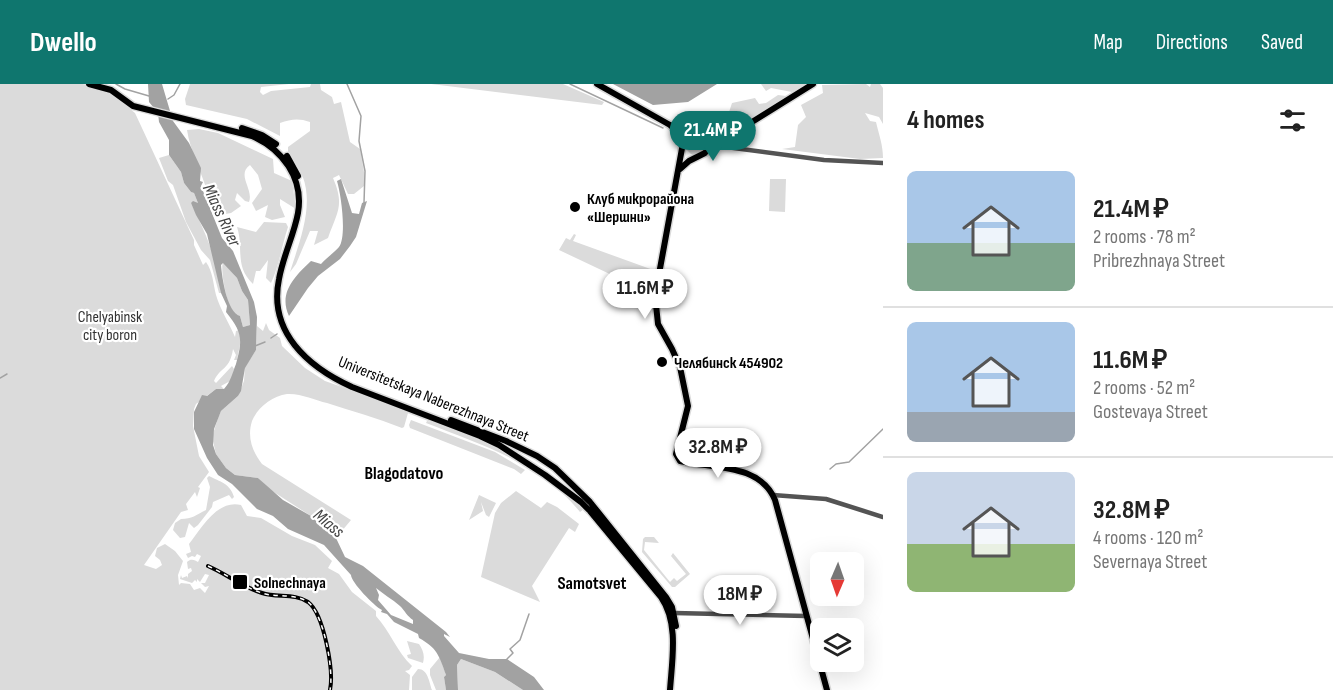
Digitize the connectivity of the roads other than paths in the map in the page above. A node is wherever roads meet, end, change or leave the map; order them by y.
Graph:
1 (89, 84) edge
2 (103, 84) edge
3 (597, 84) edge
4 (813, 84) edge
5 (140, 106) junction
6 (670, 126) junction
7 (229, 127) junction
8 (699, 134) junction
9 (725, 135) junction
10 (683, 144) junction
11 (708, 145) junction
12 (696, 158) junction
13 (883, 163) edge
14 (679, 172) junction
15 (537, 456) junction
16 (528, 464) junction
17 (555, 468) junction
18 (545, 475) junction
19 (773, 495) junction
20 (883, 518) edge
21 (672, 614) junction
22 (806, 616) junction
23 (671, 690) edge
24 (827, 690) edge

1 - 5 main road, Universitetskaya Naberezhnaya Street
2 - 5 main road, Universitetskaya Naberezhnaya Street
3 - 6 main road
4 - 9 main road
5 - 7 main road, Universitetskaya Naberezhnaya Street
6 - 8 main road
6 - 10 main road
7 - 15 main road, Universitetskaya Naberezhnaya Street
7 - 16 main road, Universitetskaya Naberezhnaya Street
8 - 9 main road
8 - 10 main road
8 - 11 main road
9 - 11 main road
10 - 12 main road
10 - 14 main road
11 - 12 main road
11 - 13 street
12 - 14 main road
14 - 19 main road
15 - 16 main road
15 - 17 main road, Universitetskaya Naberezhnaya Street
16 - 18 main road, Universitetskaya Naberezhnaya Street
17 - 18 main road
17 - 21 main road, Universitetskaya Naberezhnaya Street
18 - 21 main road, Universitetskaya Naberezhnaya Street
19 - 20 street
19 - 22 main road
21 - 22 street
21 - 23 main road, Universitetskaya Naberezhnaya Street
21 - 23 main road, Universitetskaya Naberezhnaya Street
22 - 24 main road

